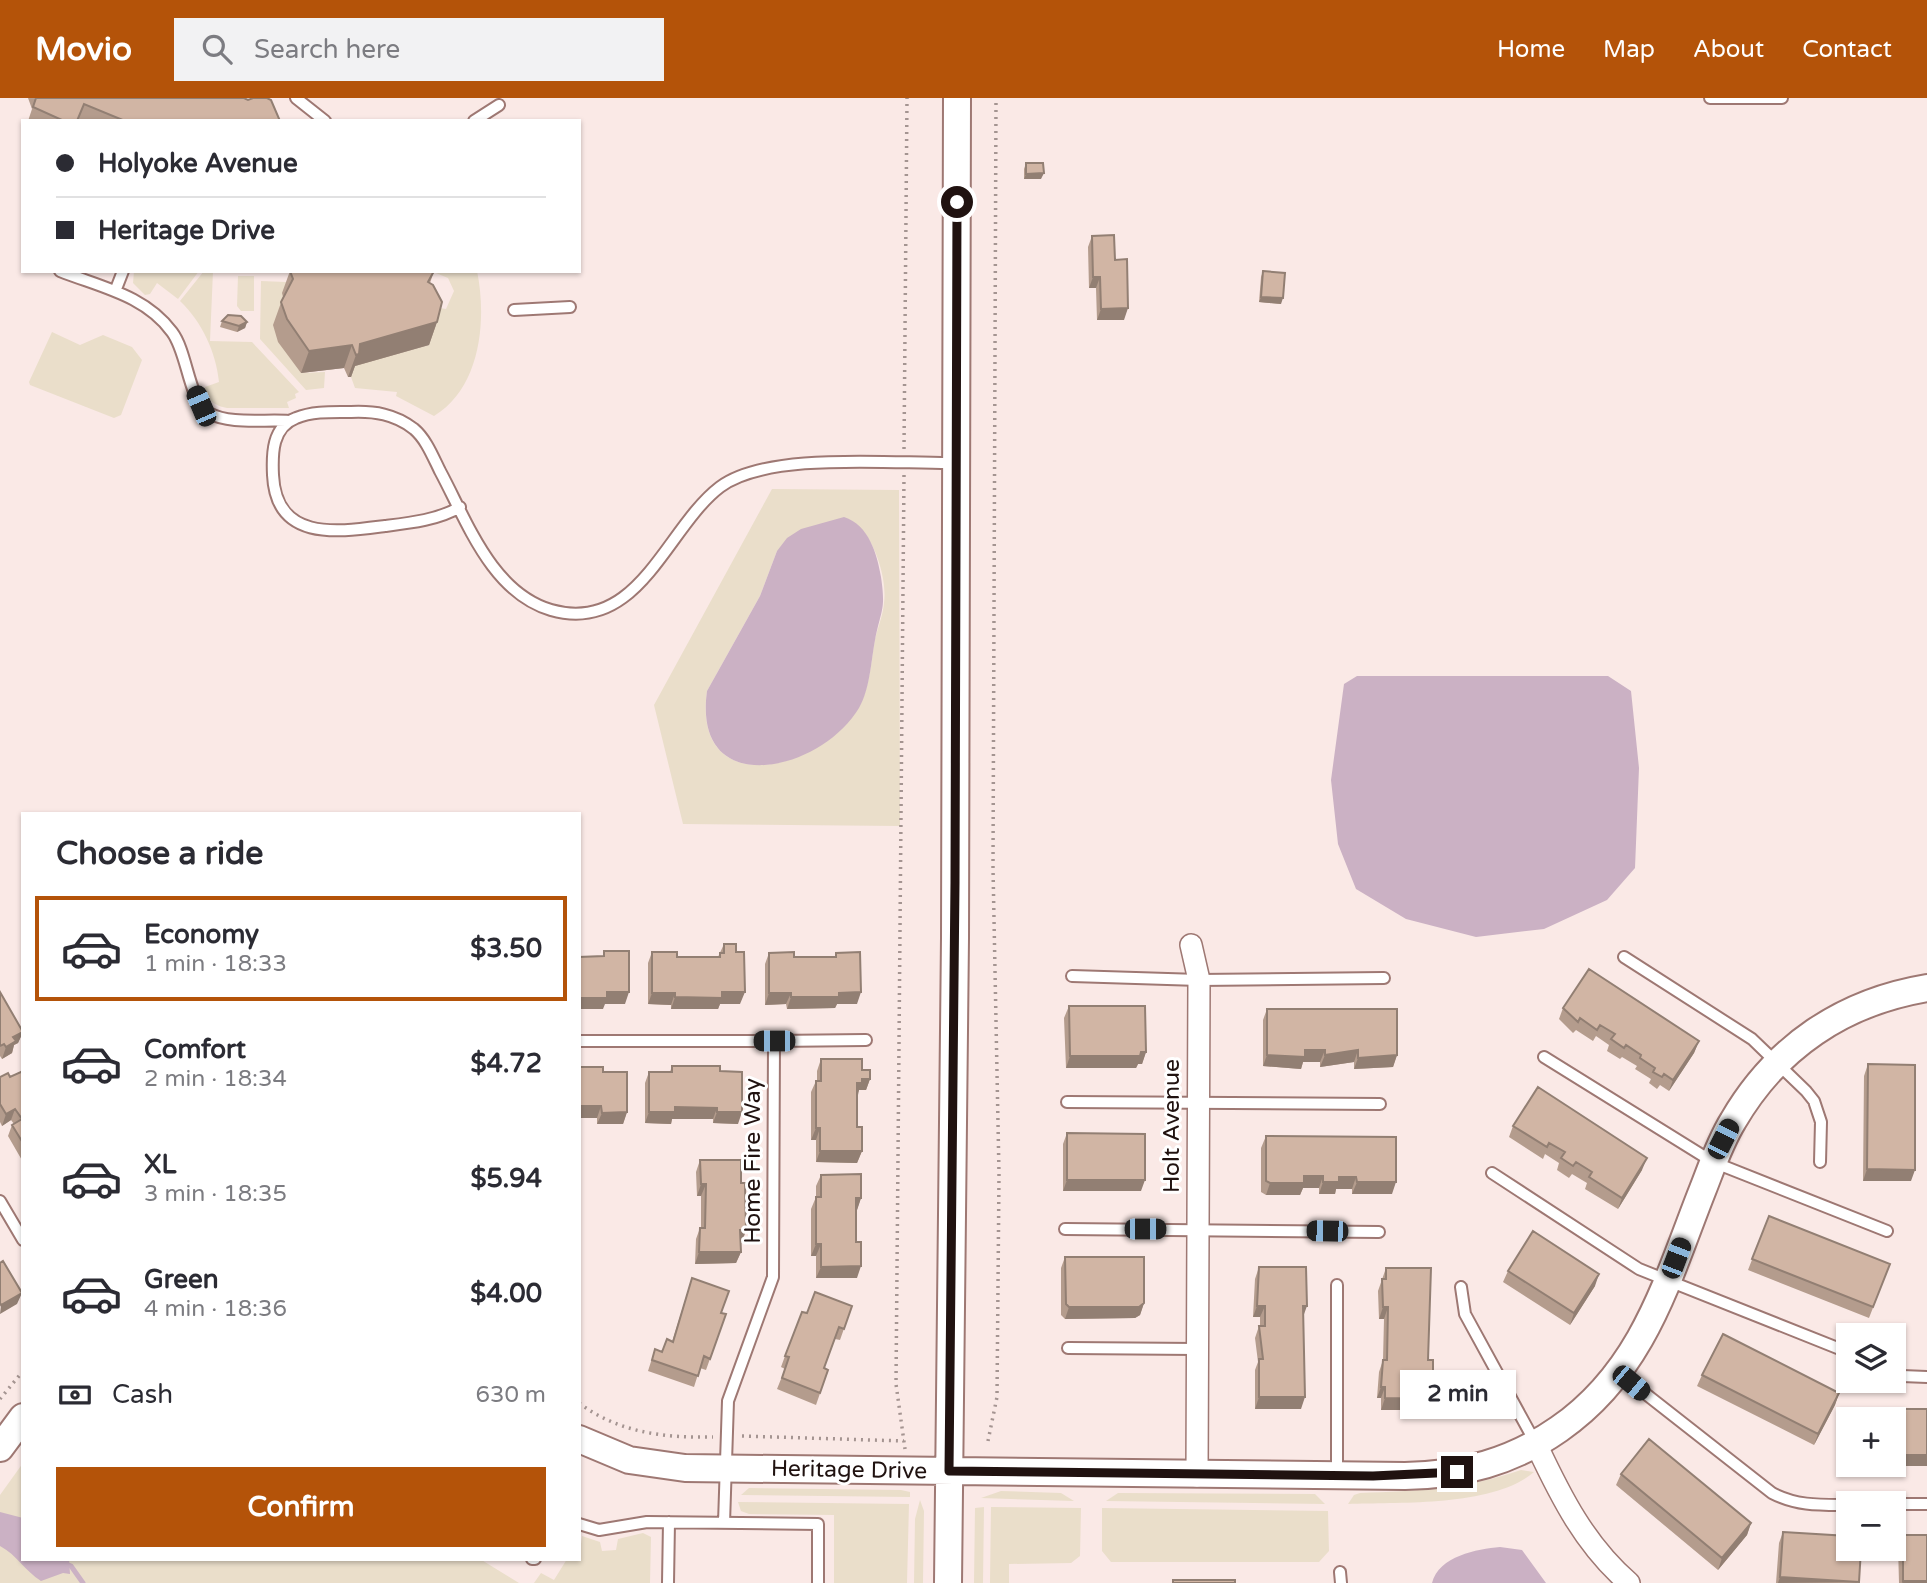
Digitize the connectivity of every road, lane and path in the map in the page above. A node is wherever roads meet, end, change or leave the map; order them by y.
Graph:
1 (296, 98) edge
2 (907, 98) edge
3 (957, 98) edge
4 (996, 98) edge
5 (1710, 98) edge
6 (1782, 98) edge
7 (499, 105) dead end
8 (322, 119) edge
9 (477, 119) edge
10 (66, 273) edge
11 (122, 273) edge
12 (116, 289) junction
13 (570, 307) dead end
14 (514, 310) dead end
15 (289, 421) junction
16 (957, 463) junction
17 (904, 464) junction
18 (460, 507) junction
19 (1191, 944) dead end
20 (1624, 957) dead end
21 (1072, 976) dead end
22 (1384, 978) dead end
23 (1199, 980) junction
24 (1927, 988) edge
25 (866, 1040) dead end
26 (581, 1041) edge
27 (774, 1041) junction
28 (1544, 1057) dead end
29 (1778, 1063) junction
30 (1067, 1102) dead end
31 (1198, 1104) junction
32 (1380, 1104) dead end
33 (1713, 1162) junction
34 (1820, 1162) dead end
35 (1492, 1173) dead end
36 (0, 1201) edge
37 (1065, 1229) dead end
38 (1198, 1229) junction
39 (1379, 1231) dead end
40 (1887, 1231) dead end
41 (21, 1237) edge
42 (1667, 1281) junction
43 (1337, 1285) dead end
44 (1461, 1287) dead end
45 (1836, 1347) edge
46 (1068, 1348) dead end
47 (1197, 1349) junction
48 (21, 1373) edge
49 (1619, 1373) junction
50 (1906, 1376) edge
51 (1927, 1377) edge
52 (0, 1399) edge
53 (21, 1420) edge
54 (581, 1439) edge
55 (988, 1440) dead end
56 (1537, 1446) junction
57 (0, 1448) edge
58 (905, 1449) dead end
59 (725, 1469) junction
60 (949, 1471) junction
61 (1197, 1476) junction
62 (1337, 1476) junction
63 (1906, 1504) dead end
64 (1927, 1504) edge
65 (1836, 1505) edge
66 (668, 1522) junction
67 (724, 1523) junction
68 (581, 1524) edge
69 (668, 1583) edge
70 (818, 1583) edge
71 (948, 1583) edge
72 (1629, 1583) edge

1 - 8 lane
2 - 17 path
3 - 16 street
4 - 55 path
5 - 6 lane
7 - 9 lane
10 - 12 lane
11 - 12 lane
12 - 15 lane
13 - 14 lane
15 - 18 lane
15 - 18 lane
16 - 17 lane
16 - 60 street
17 - 18 lane
17 - 58 path
19 - 23 street, Holt Avenue
20 - 29 lane
21 - 23 lane
22 - 23 lane
23 - 31 street, Holt Avenue
24 - 29 street, Heritage Drive
25 - 27 lane
26 - 27 lane
27 - 59 lane, Home Fire Way
28 - 33 lane
29 - 33 street, Heritage Drive
29 - 34 lane
30 - 31 lane
31 - 32 lane
31 - 38 street, Holt Avenue
33 - 40 lane
33 - 42 street, Heritage Drive
35 - 42 lane
36 - 41 lane
37 - 38 lane
38 - 39 lane
38 - 47 street, Holt Avenue
42 - 45 lane
42 - 49 street, Heritage Drive
43 - 62 lane
44 - 56 lane
46 - 47 lane
47 - 61 street, Holt Avenue
48 - 52 path
49 - 56 street, Heritage Drive
49 - 65 lane
50 - 51 lane
53 - 57 street
54 - 59 street, Heritage Drive
56 - 62 street, Heritage Drive
56 - 72 street
59 - 60 street, Heritage Drive
59 - 67 lane, Home Fire Way
60 - 61 street, Heritage Drive
60 - 71 street
61 - 62 street, Heritage Drive
63 - 64 lane
66 - 67 lane
66 - 68 lane
66 - 69 lane
67 - 70 lane

